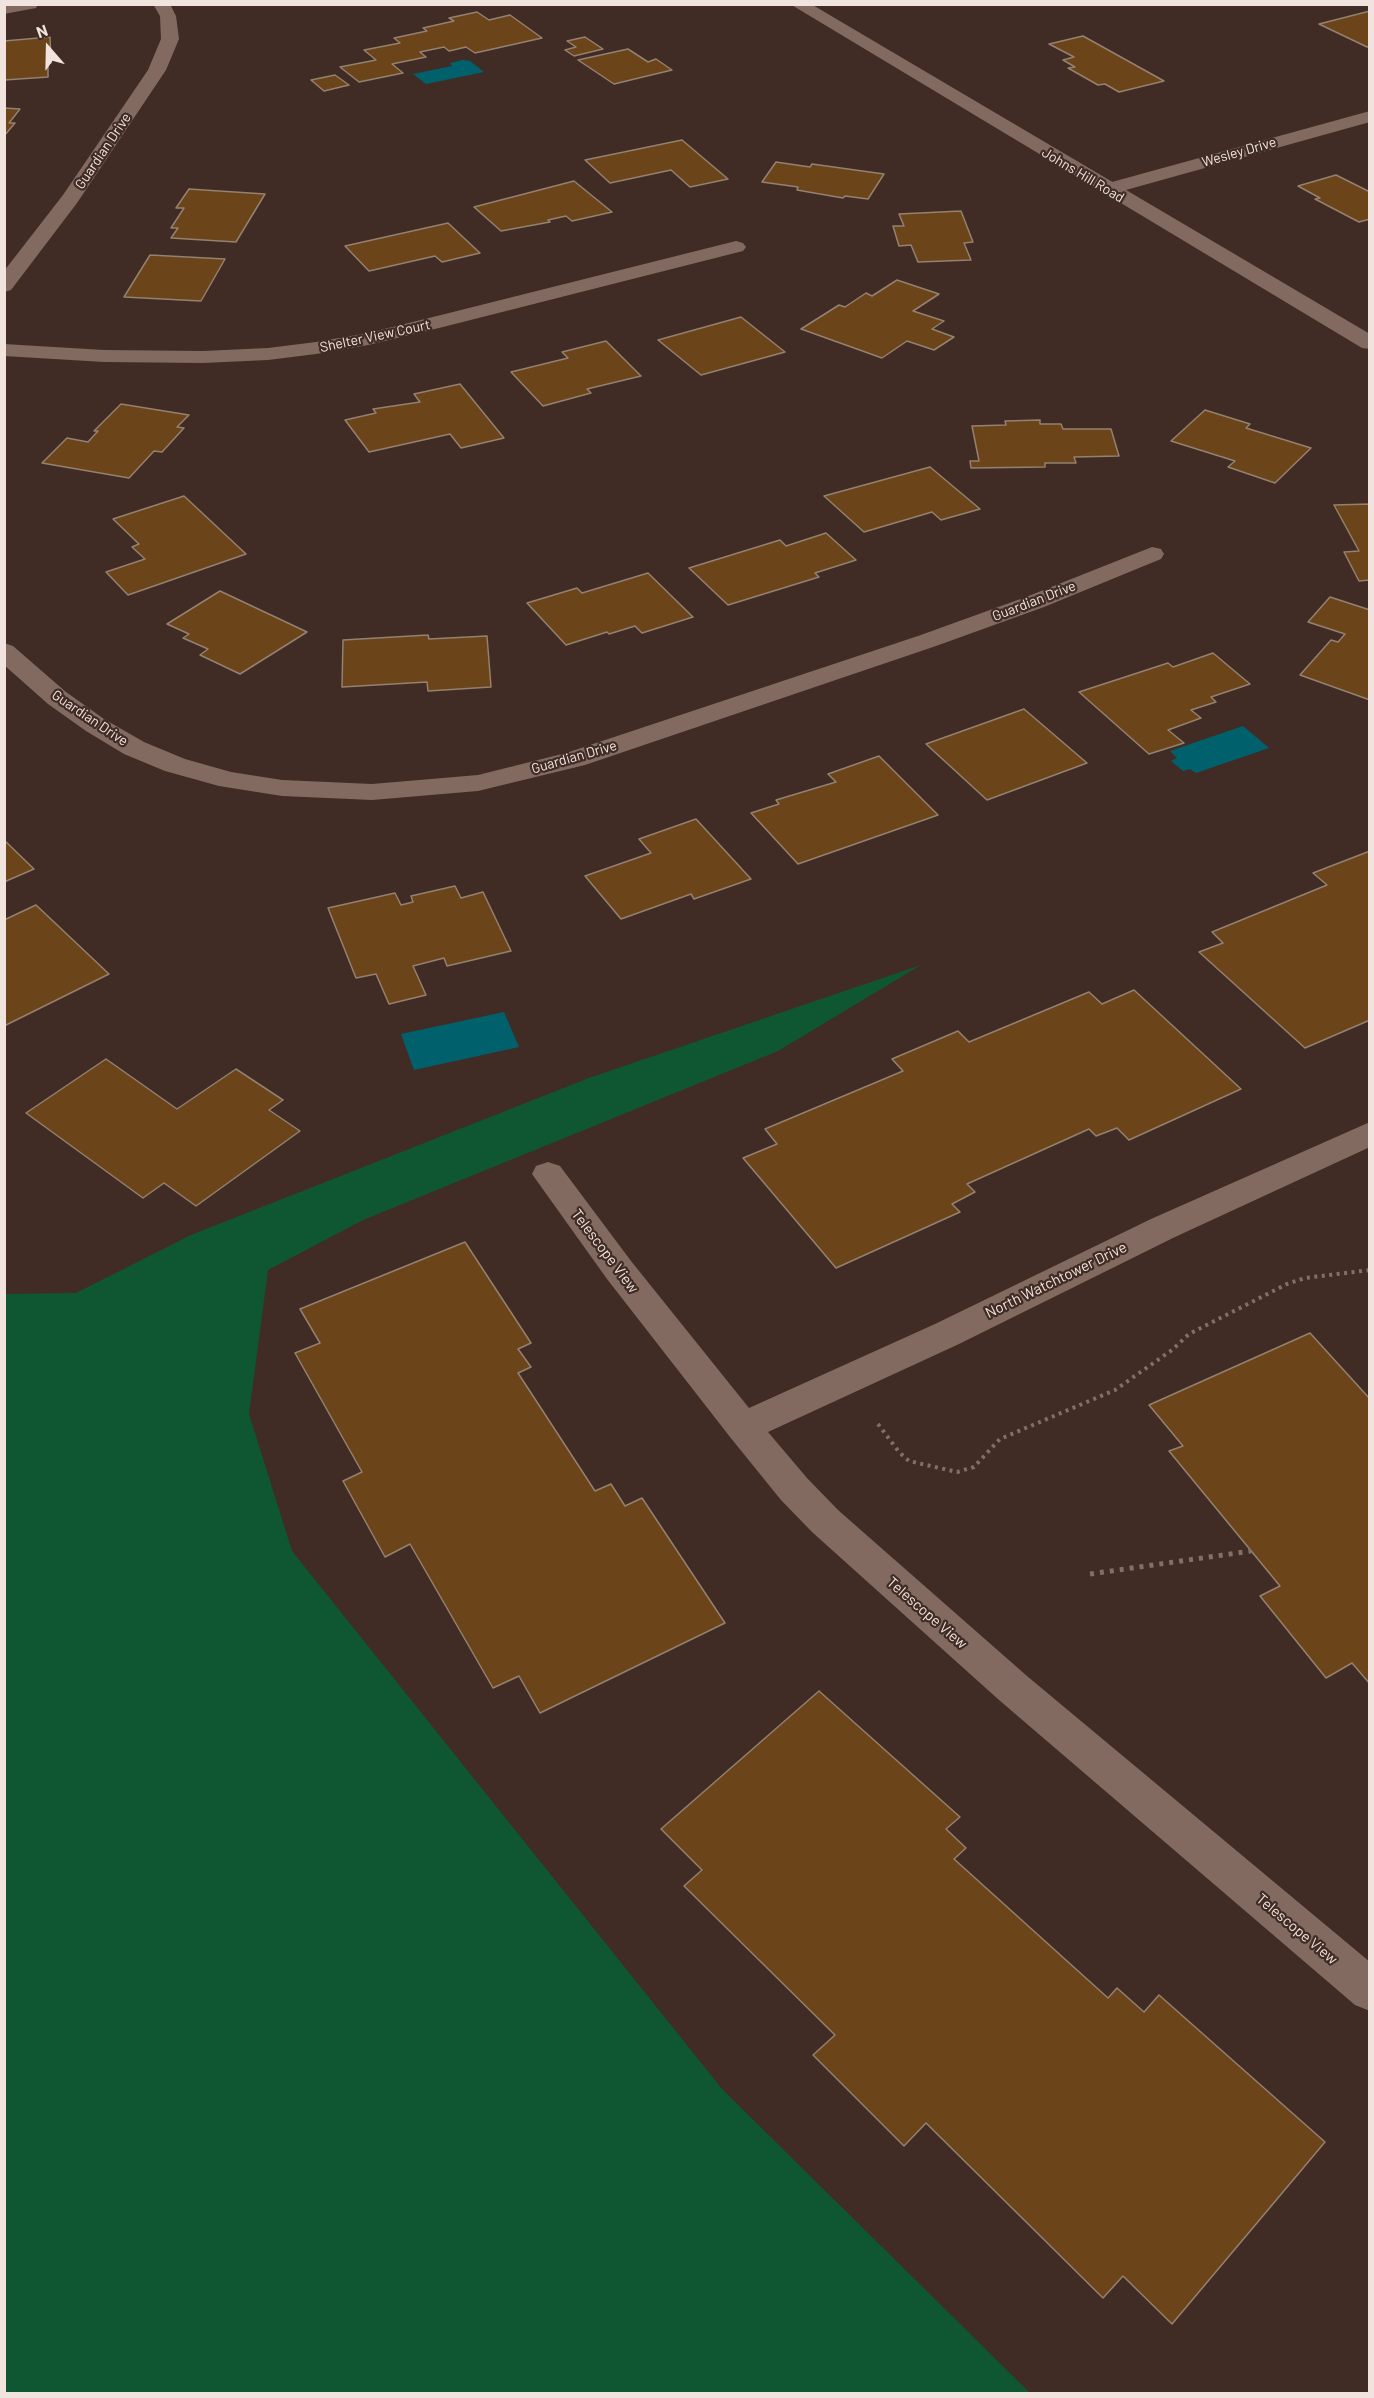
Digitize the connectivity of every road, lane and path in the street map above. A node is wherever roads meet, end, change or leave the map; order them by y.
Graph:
1 (30, 4) edge
2 (161, 4) edge
3 (798, 4) edge
4 (4, 9) edge
5 (1370, 116) edge
6 (1108, 189) junction
7 (736, 247) dead end
8 (4, 286) edge
9 (1370, 343) edge
10 (4, 350) edge
11 (1152, 554) dead end
12 (4, 651) edge
13 (1370, 1133) edge
14 (548, 1174) dead end
15 (1370, 1270) edge
16 (842, 1381) junction
17 (743, 1427) junction
18 (1251, 1551) dead end
19 (1090, 1574) dead end
20 (1370, 1990) edge

1 - 4 street
2 - 8 street, Guardian Drive
3 - 6 street, Johns Hill Road
5 - 6 street, Wesley Drive
6 - 9 street, Johns Hill Road
7 - 10 street, Shelter View Court
11 - 12 street, Guardian Drive
13 - 16 street, North Watchtower Drive
14 - 17 street, Telescope View
15 - 16 path
16 - 17 street, North Watchtower Drive
17 - 20 street, Telescope View
18 - 19 path

